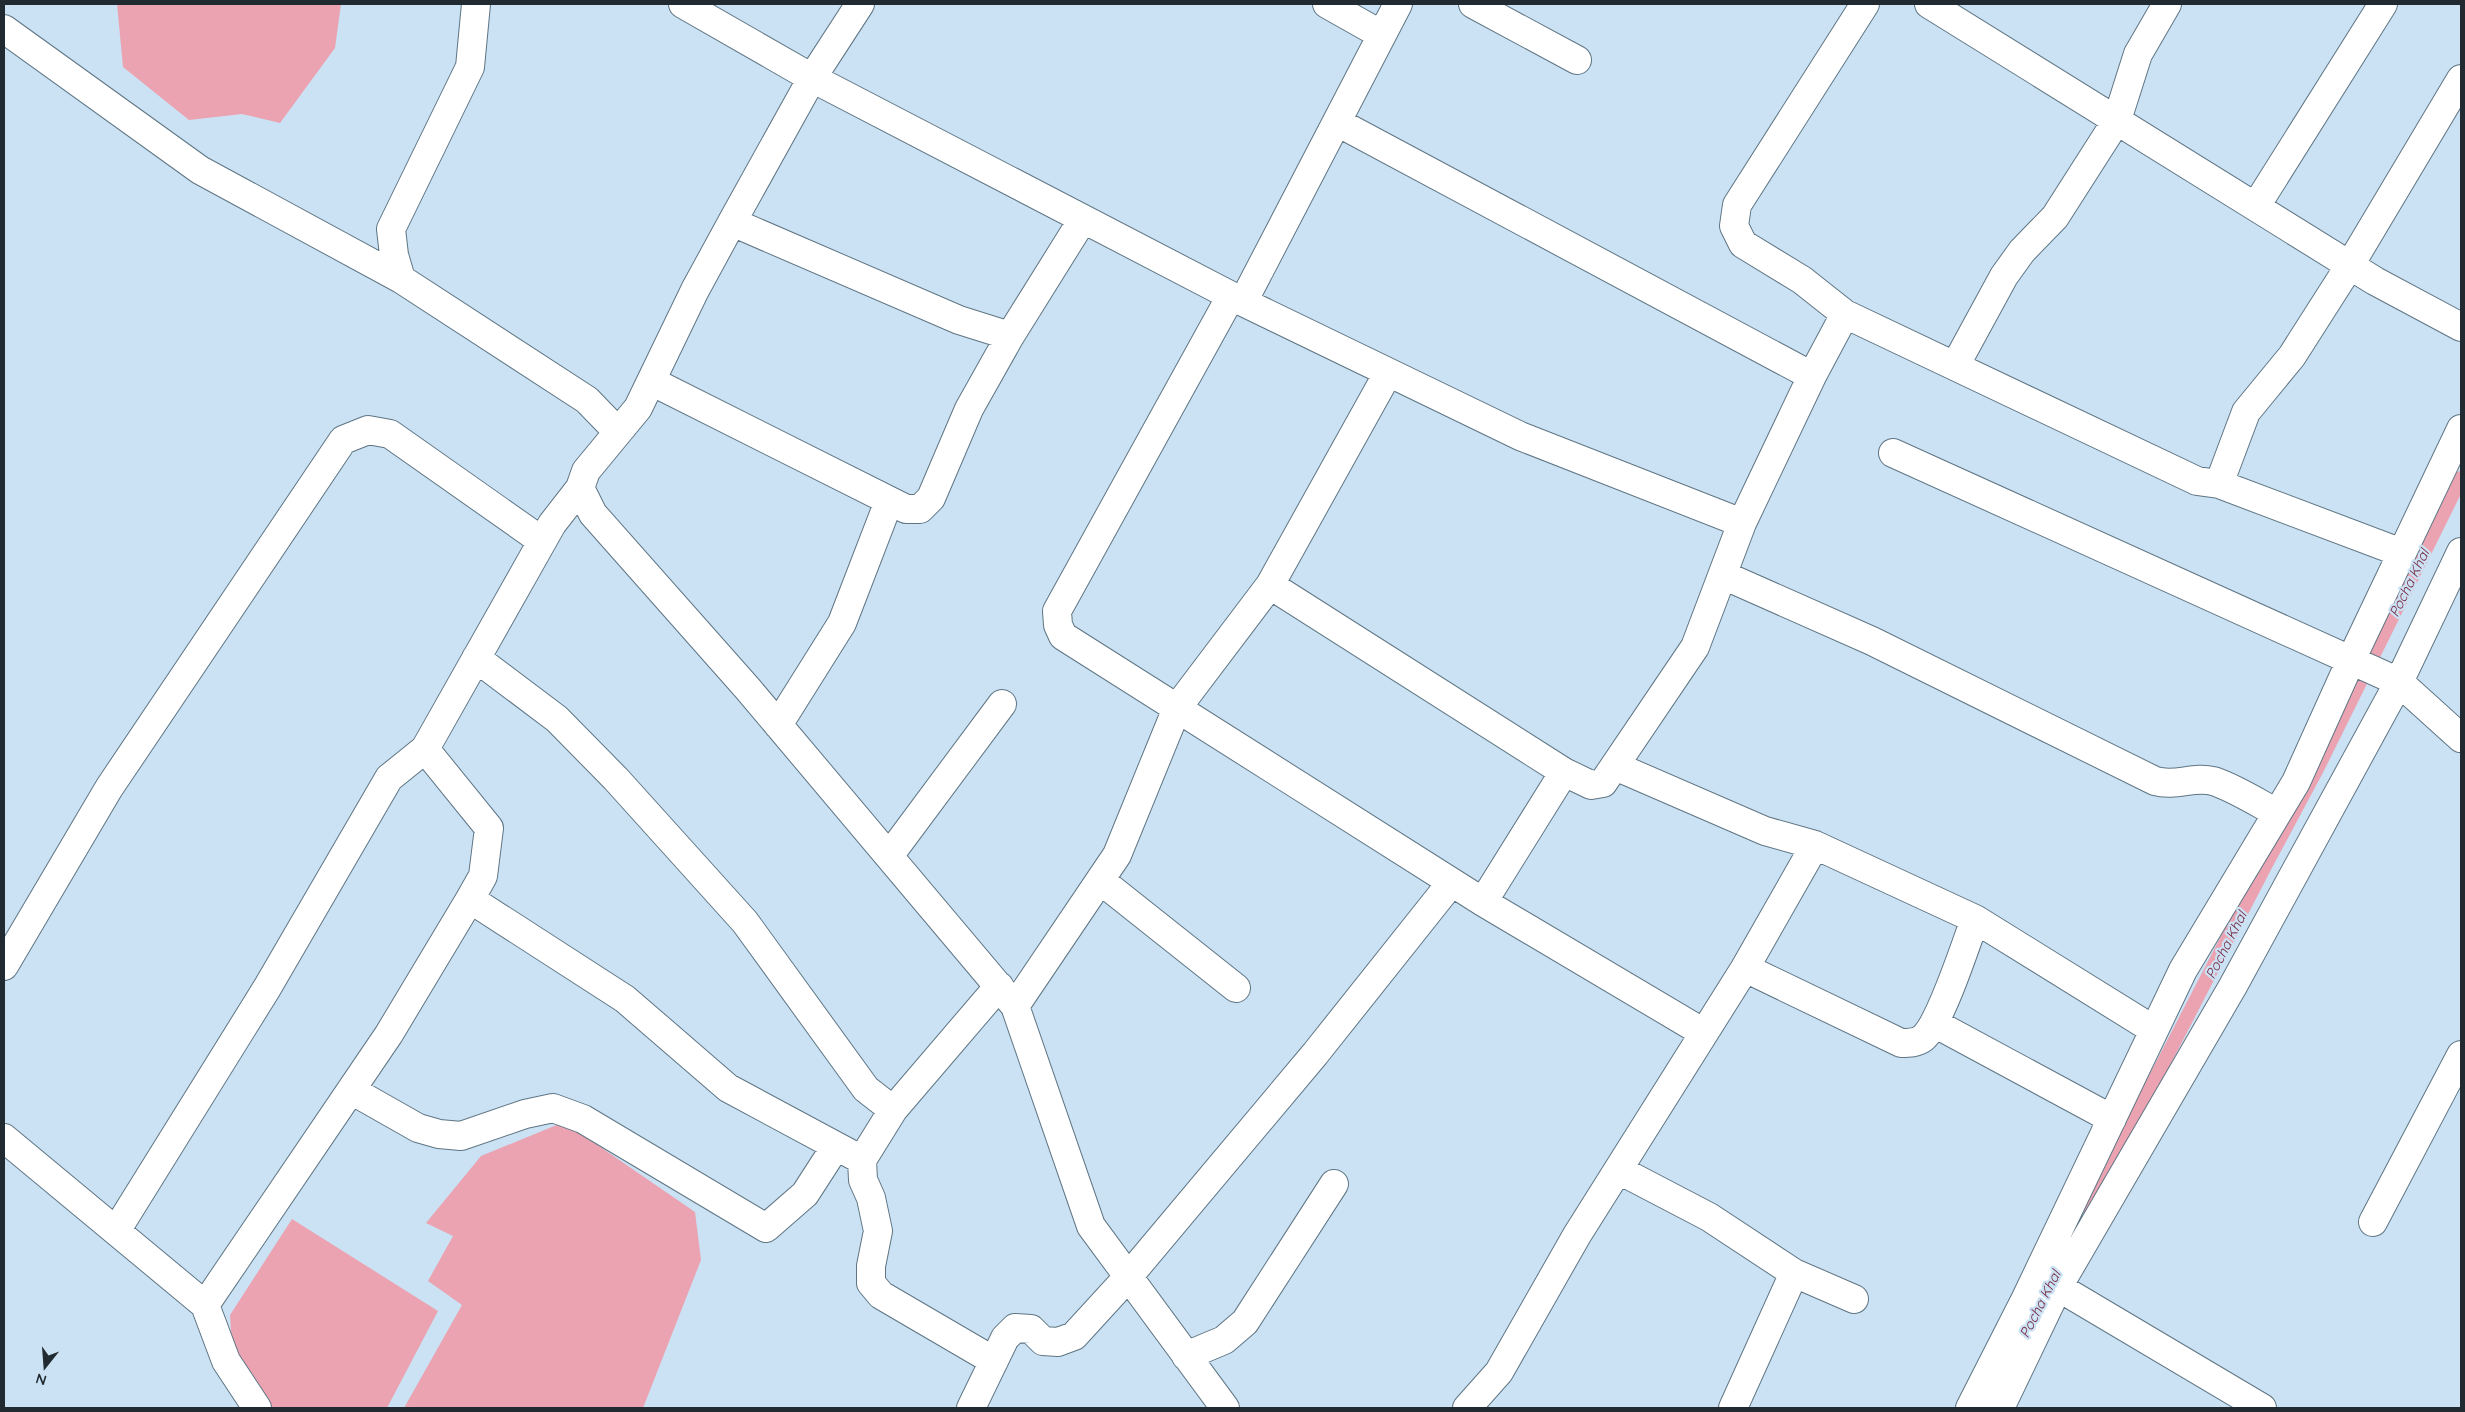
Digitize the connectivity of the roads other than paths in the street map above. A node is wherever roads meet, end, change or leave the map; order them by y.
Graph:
1 (476, 4) edge
2 (683, 4) edge
3 (860, 4) edge
4 (1327, 4) edge
5 (1398, 4) edge
6 (1473, 4) edge
7 (1865, 4) edge
8 (1929, 4) edge
9 (2167, 4) edge
10 (2383, 4) edge
11 (4, 29) edge
12 (1382, 35) junction
13 (1577, 60) dead end
14 (812, 78) junction
15 (2461, 79) edge
16 (2117, 120) junction
17 (1337, 122) junction
18 (2256, 206) junction
19 (1083, 219) junction
20 (732, 222) junction
21 (2350, 265) junction
22 (401, 279) junction
23 (1237, 299) junction
24 (1845, 314) junction
25 (2461, 327) edge
26 (1010, 336) junction
27 (1955, 366) junction
28 (1388, 373) junction
29 (1812, 376) junction
30 (651, 381) junction
31 (2461, 429) edge
32 (617, 431) junction
33 (1893, 453) dead end
34 (2219, 484) junction
35 (580, 488) junction
36 (889, 501) junction
37 (1742, 524) junction
38 (542, 541) junction
39 (2461, 552) edge
40 (2402, 553) junction
41 (1723, 575) junction
42 (1270, 585) junction
43 (476, 658) junction
44 (2357, 663) junction
45 (2396, 680) junction
46 (1002, 704) dead end
47 (1178, 708) junction
48 (778, 725) junction
49 (2461, 738) edge
50 (425, 749) junction
51 (1615, 766) junction
52 (1564, 772) junction
53 (2277, 813) junction
54 (1815, 845) junction
55 (889, 856) junction
56 (1100, 880) junction
57 (1451, 882) junction
58 (470, 899) junction
59 (1483, 902) junction
60 (1975, 919) junction
61 (4, 966) edge
62 (1745, 968) junction
63 (1236, 988) dead end
64 (1007, 996) junction
65 (1934, 1023) junction
66 (2154, 1030) junction
67 (1704, 1033) junction
68 (2461, 1055) edge
69 (351, 1090) junction
70 (893, 1110) junction
71 (2112, 1119) junction
72 (4, 1138) edge
73 (836, 1146) junction
74 (862, 1160) junction
75 (1619, 1170) junction
76 (1334, 1184) dead end
77 (2373, 1222) dead end
78 (116, 1231) junction
79 (1794, 1273) junction
80 (1128, 1277) junction
81 (2058, 1287) junction
82 (1854, 1299) dead end
83 (205, 1304) junction
84 (1186, 1356) junction
85 (994, 1361) junction
86 (1216, 1404) edge
87 (257, 1408) edge
88 (971, 1408) edge
89 (1466, 1408) edge
90 (1733, 1408) edge
91 (1970, 1408) edge
92 (2000, 1408) edge
93 (2262, 1408) edge

1 - 22 street
2 - 14 street
3 - 14 street
4 - 12 street
5 - 12 street
6 - 13 street
7 - 24 street
8 - 16 street
9 - 16 street
10 - 18 street
11 - 22 street
12 - 17 street
14 - 19 street
14 - 20 street
15 - 21 street
16 - 18 street
16 - 27 street
17 - 23 street
17 - 29 street
18 - 21 street
19 - 23 street
19 - 26 street
20 - 26 street
20 - 30 street
21 - 25 street
21 - 34 street
22 - 32 street
23 - 28 street
23 - 47 street
24 - 27 street
24 - 29 street
26 - 36 street
27 - 34 street
28 - 37 street
28 - 42 street
29 - 37 street
30 - 32 street
30 - 36 street
31 - 40 street
32 - 35 street
33 - 44 street
34 - 40 street
35 - 38 street
35 - 48 street
36 - 48 street
37 - 41 street
38 - 43 street
38 - 61 street
39 - 45 street
40 - 44 street
41 - 51 street
41 - 53 street
42 - 47 street
42 - 52 street
43 - 50 street
43 - 70 street
44 - 45 street
44 - 53 street
45 - 49 street
45 - 81 street
46 - 55 street
47 - 56 street
47 - 57 street
48 - 55 street
50 - 58 street
50 - 78 street
51 - 52 street
51 - 54 street
52 - 59 street
53 - 66 street
54 - 60 street
54 - 62 street
55 - 64 street
56 - 63 street
56 - 64 street
57 - 59 street
57 - 80 street
58 - 69 street
58 - 73 street
59 - 67 street
60 - 65 street
60 - 66 street
62 - 65 street
62 - 67 street
64 - 70 street
64 - 80 street
65 - 71 street
66 - 71 street
67 - 75 street
68 - 77 street
69 - 73 street
69 - 83 street
70 - 74 street
71 - 91 street
72 - 78 street
73 - 74 street
74 - 85 street
75 - 79 street
75 - 89 street
76 - 84 street
78 - 83 street
79 - 82 street
79 - 90 street
80 - 84 street
80 - 85 street
81 - 92 street
81 - 93 street
83 - 87 street
84 - 86 street
85 - 88 street

